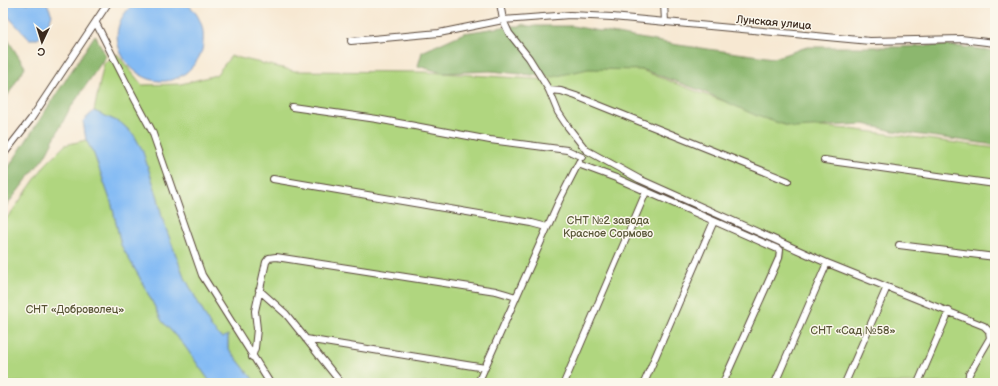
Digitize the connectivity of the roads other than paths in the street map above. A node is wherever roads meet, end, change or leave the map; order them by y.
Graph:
1 (108, 3) edge
2 (500, 3) edge
3 (664, 3) edge
4 (503, 20) junction
5 (665, 22) junction
6 (96, 23) junction
7 (351, 41) dead end
8 (995, 43) edge
9 (549, 90) junction
10 (292, 107) dead end
11 (586, 150) junction
12 (3, 154) edge
13 (582, 157) junction
14 (824, 160) dead end
15 (578, 164) junction
16 (273, 179) dead end
17 (788, 181) dead end
18 (995, 184) edge
19 (646, 192) junction
20 (714, 221) junction
21 (547, 227) junction
22 (899, 245) dead end
23 (995, 257) edge
24 (828, 263) junction
25 (887, 287) junction
26 (259, 290) junction
27 (516, 297) junction
28 (949, 311) junction
29 (992, 332) edge
30 (306, 339) junction
31 (252, 357) junction
32 (485, 368) junction
33 (270, 383) edge
34 (341, 383) edge
35 (478, 383) edge
36 (564, 383) edge
37 (644, 383) edge
38 (723, 383) edge
39 (775, 383) edge
40 (845, 383) edge
41 (918, 383) edge
42 (968, 383) edge

1 - 6 street
2 - 4 street
3 - 5 street
4 - 5 street, Лунская улица
4 - 7 street, Лунская улица
4 - 9 street
5 - 8 street, Лунская улица
6 - 12 street
6 - 31 street
9 - 11 street
9 - 17 street
10 - 13 street
11 - 13 street
11 - 24 street
13 - 15 street
14 - 18 street
15 - 19 street
15 - 21 street
16 - 21 street
19 - 20 street
19 - 36 street
20 - 37 street
20 - 38 street
21 - 27 street
22 - 23 street
24 - 25 street
24 - 39 street
25 - 28 street
25 - 40 street
26 - 27 street
26 - 30 street
26 - 31 street
27 - 32 street
28 - 29 street
28 - 41 street
29 - 42 street
30 - 32 street
30 - 34 street
31 - 33 street
32 - 35 street

